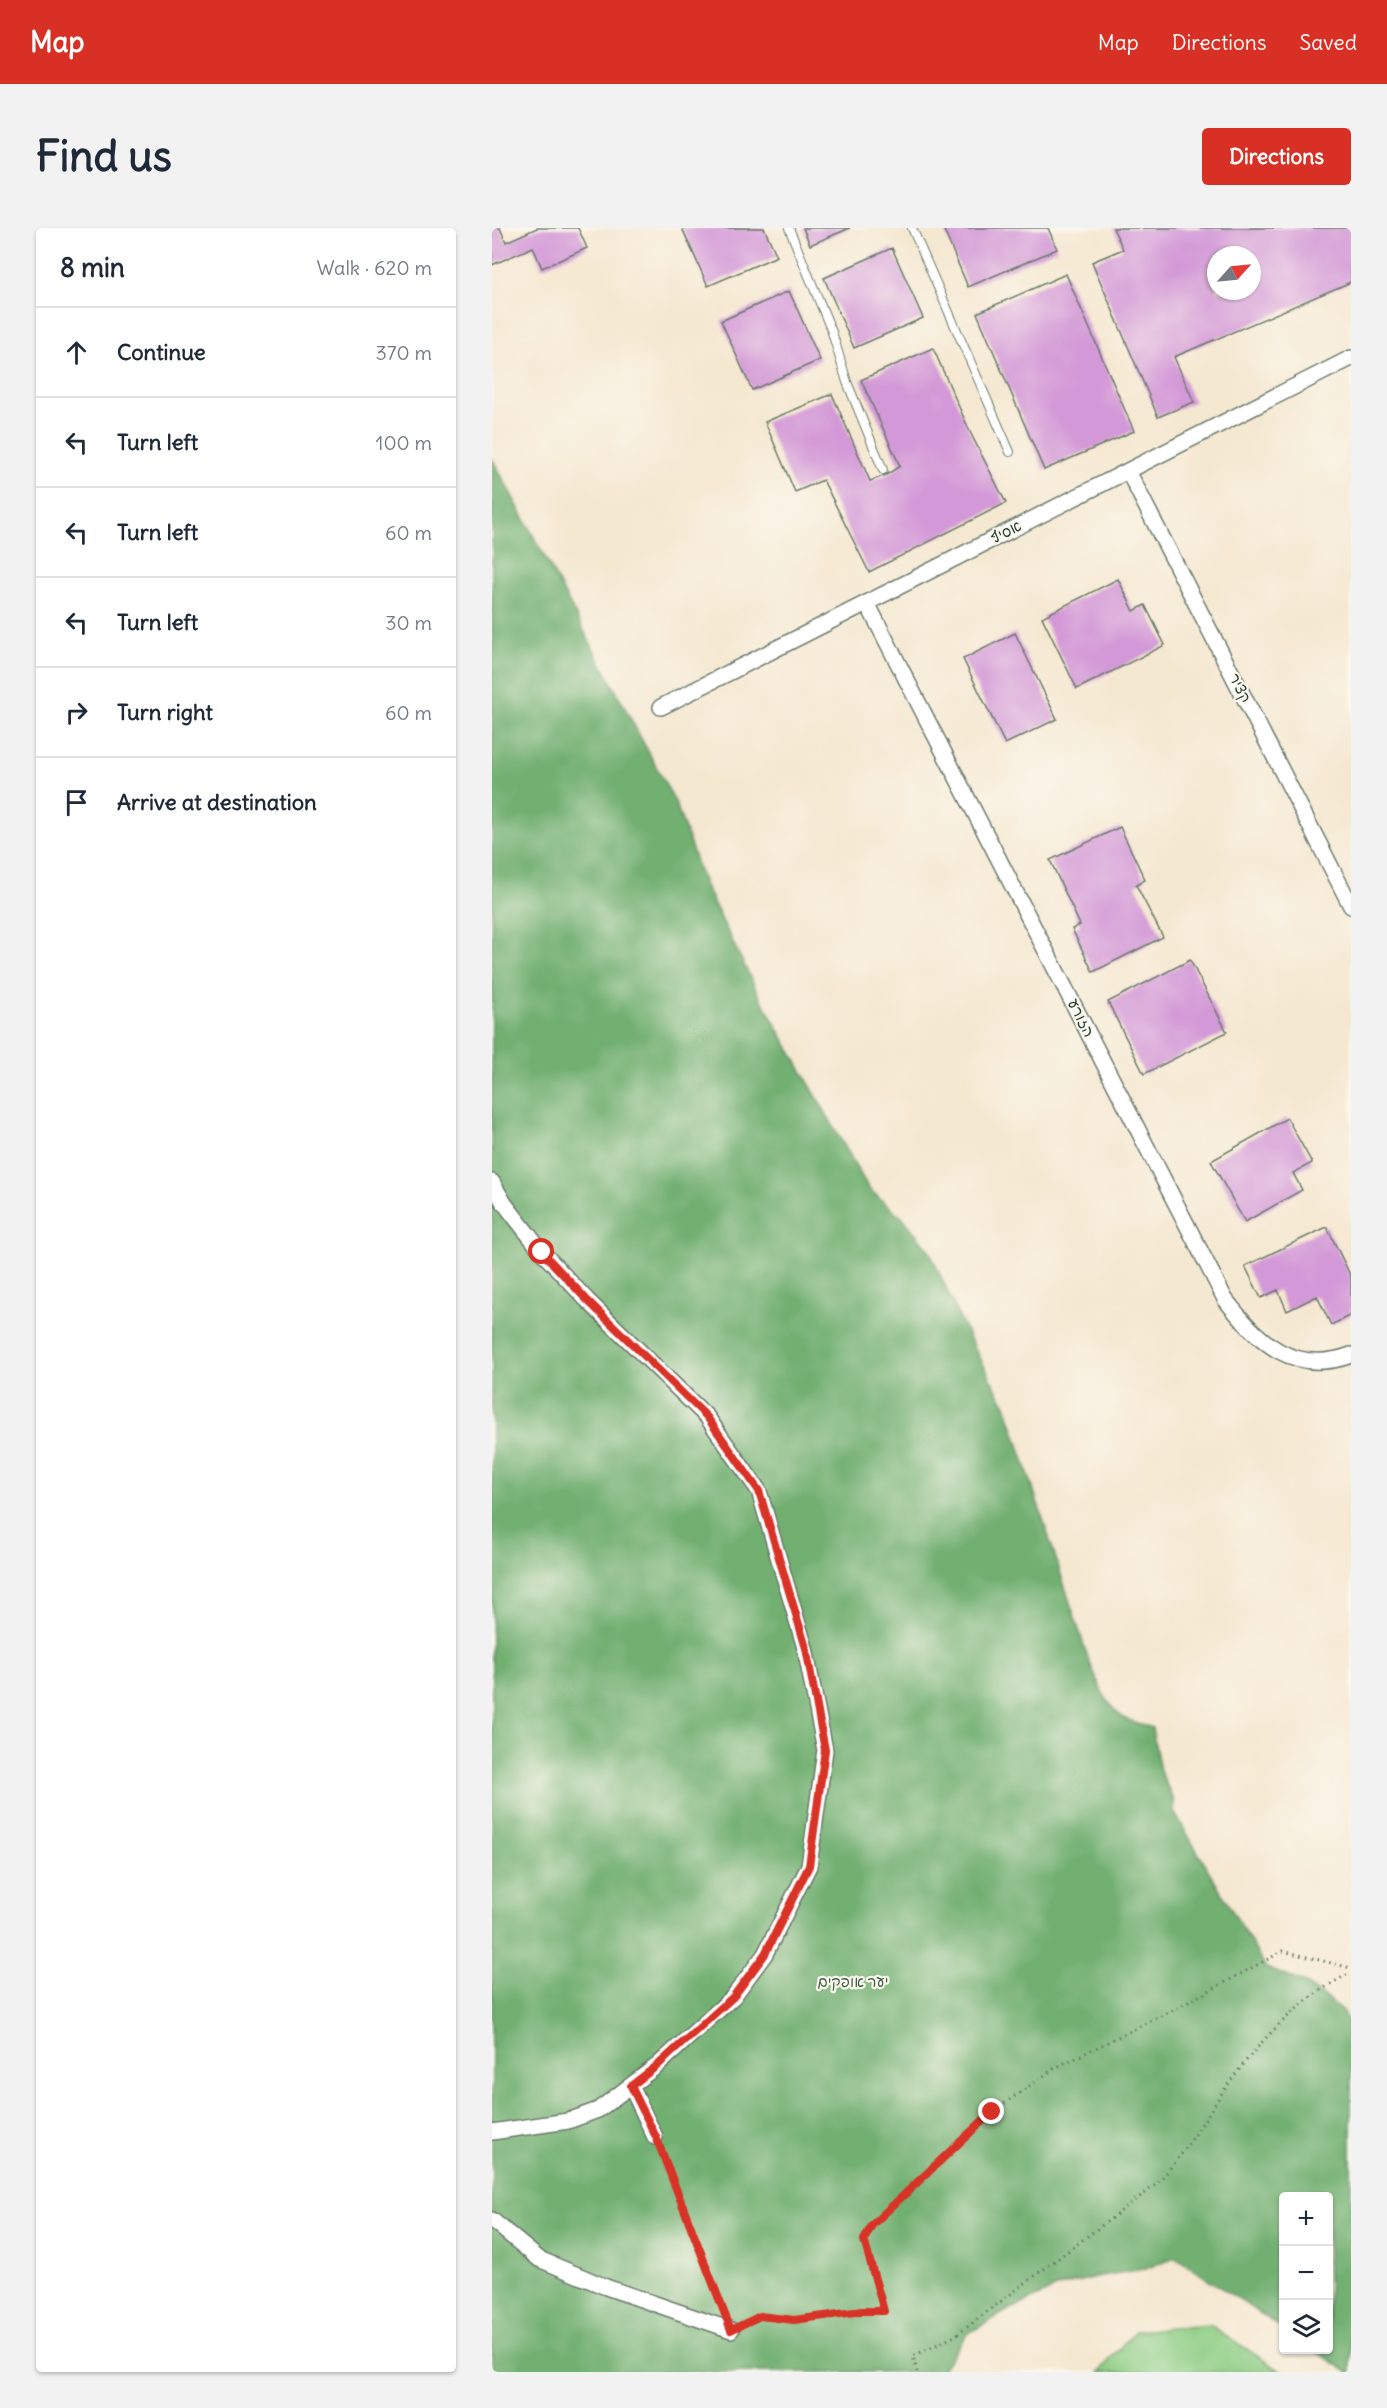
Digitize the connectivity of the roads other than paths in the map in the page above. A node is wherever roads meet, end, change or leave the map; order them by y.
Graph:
1 (789, 228) edge
2 (912, 228) edge
3 (1351, 358) edge
4 (1010, 452) dead end
5 (883, 470) dead end
6 (1128, 471) junction
7 (867, 603) junction
8 (661, 707) dead end
9 (1351, 906) edge
10 (492, 1182) edge
11 (1351, 1355) edge
12 (631, 2086) junction
13 (492, 2132) edge
14 (656, 2137) road end
15 (492, 2220) edge
16 (731, 2330) road end

1 - 5 lane
2 - 4 lane
3 - 6 street, אסיף
6 - 7 street, אסיף
6 - 9 street, קציר
7 - 8 street, אסיף
7 - 11 street, הזורע
10 - 12 street
12 - 13 street
12 - 14 street
15 - 16 street

